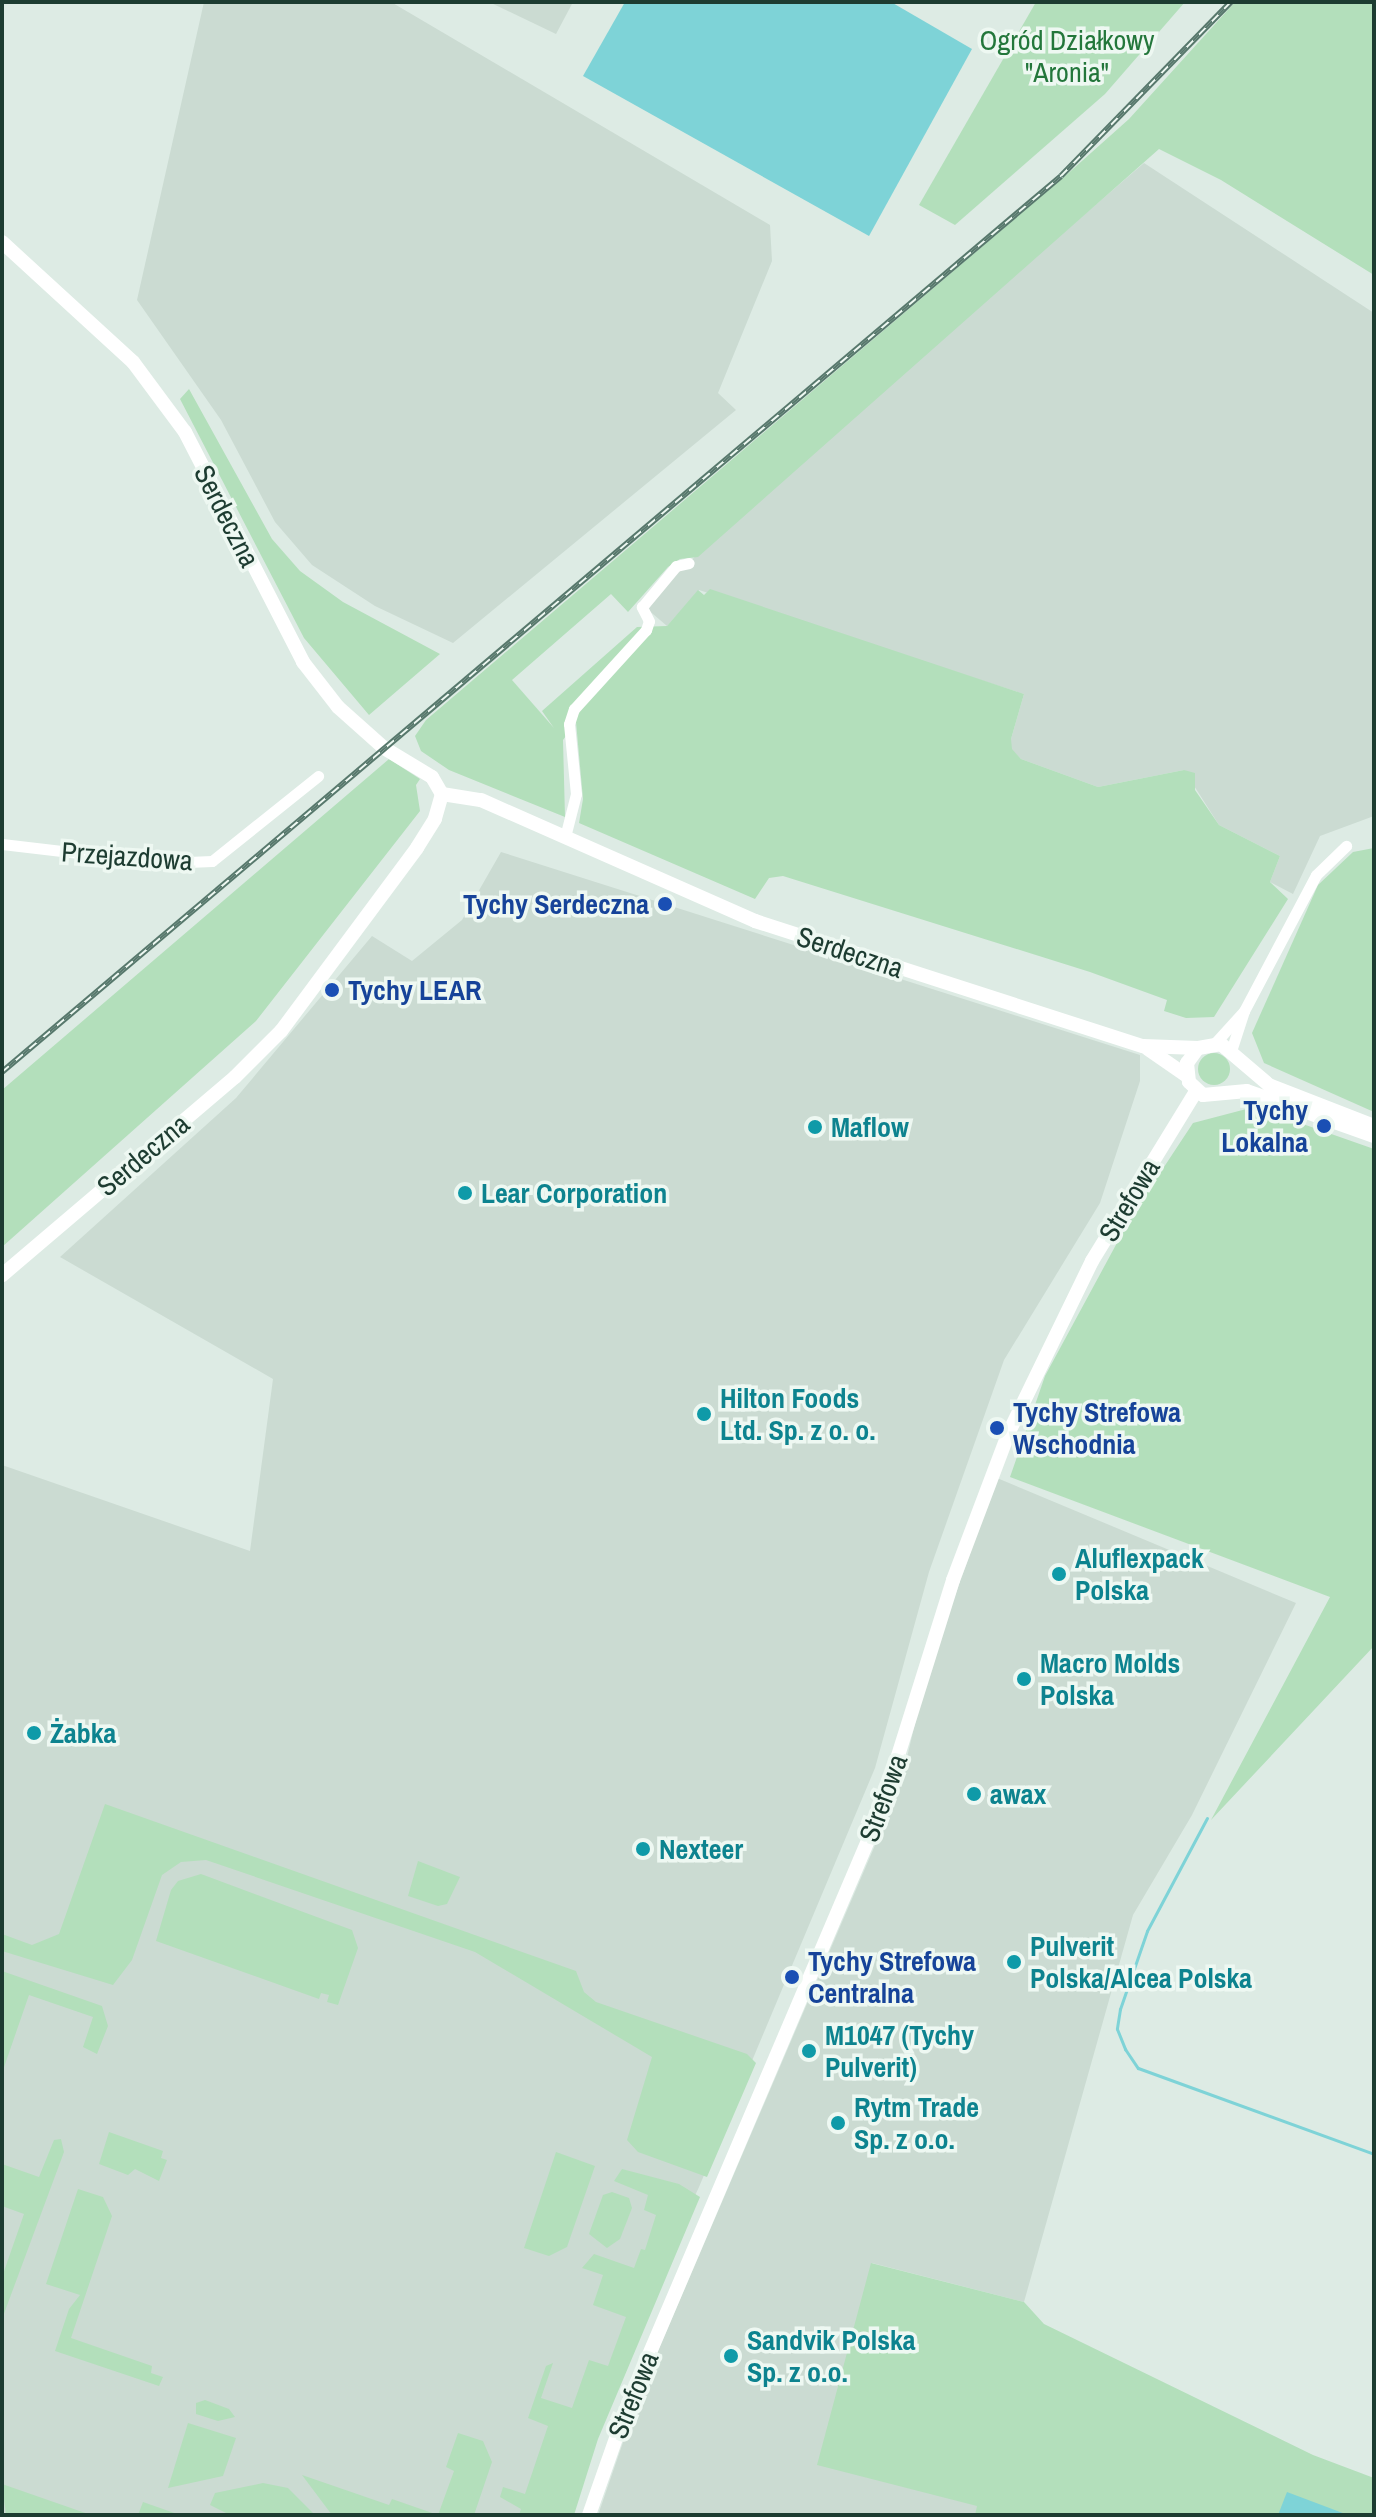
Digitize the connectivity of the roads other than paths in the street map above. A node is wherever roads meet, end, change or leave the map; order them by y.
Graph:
1 (2, 242) edge
2 (689, 563) dead end
3 (318, 776) dead end
4 (442, 794) junction
5 (565, 837) junction
6 (2, 844) edge
7 (1346, 846) dead end
8 (1244, 1011) junction
9 (1215, 1043) junction
10 (1143, 1046) junction
11 (1198, 1048) junction
12 (1235, 1057) junction
13 (1187, 1076) junction
14 (1196, 1091) junction
15 (1230, 1091) junction
16 (1374, 1126) edge
17 (1374, 1136) edge
18 (2, 1275) edge
19 (589, 2515) edge

1 - 4 street, Serdeczna
2 - 5 street
3 - 6 street, Przejazdowa
4 - 5 street, Serdeczna
4 - 18 street, Serdeczna
5 - 10 street, Serdeczna
7 - 8 street
8 - 9 street
8 - 12 street
9 - 11 street
9 - 12 street
10 - 11 street, Serdeczna
10 - 13 street, Serdeczna
11 - 13 street
12 - 15 street
12 - 16 street
13 - 14 street
14 - 15 street
14 - 19 street, Strefowa
15 - 17 street

